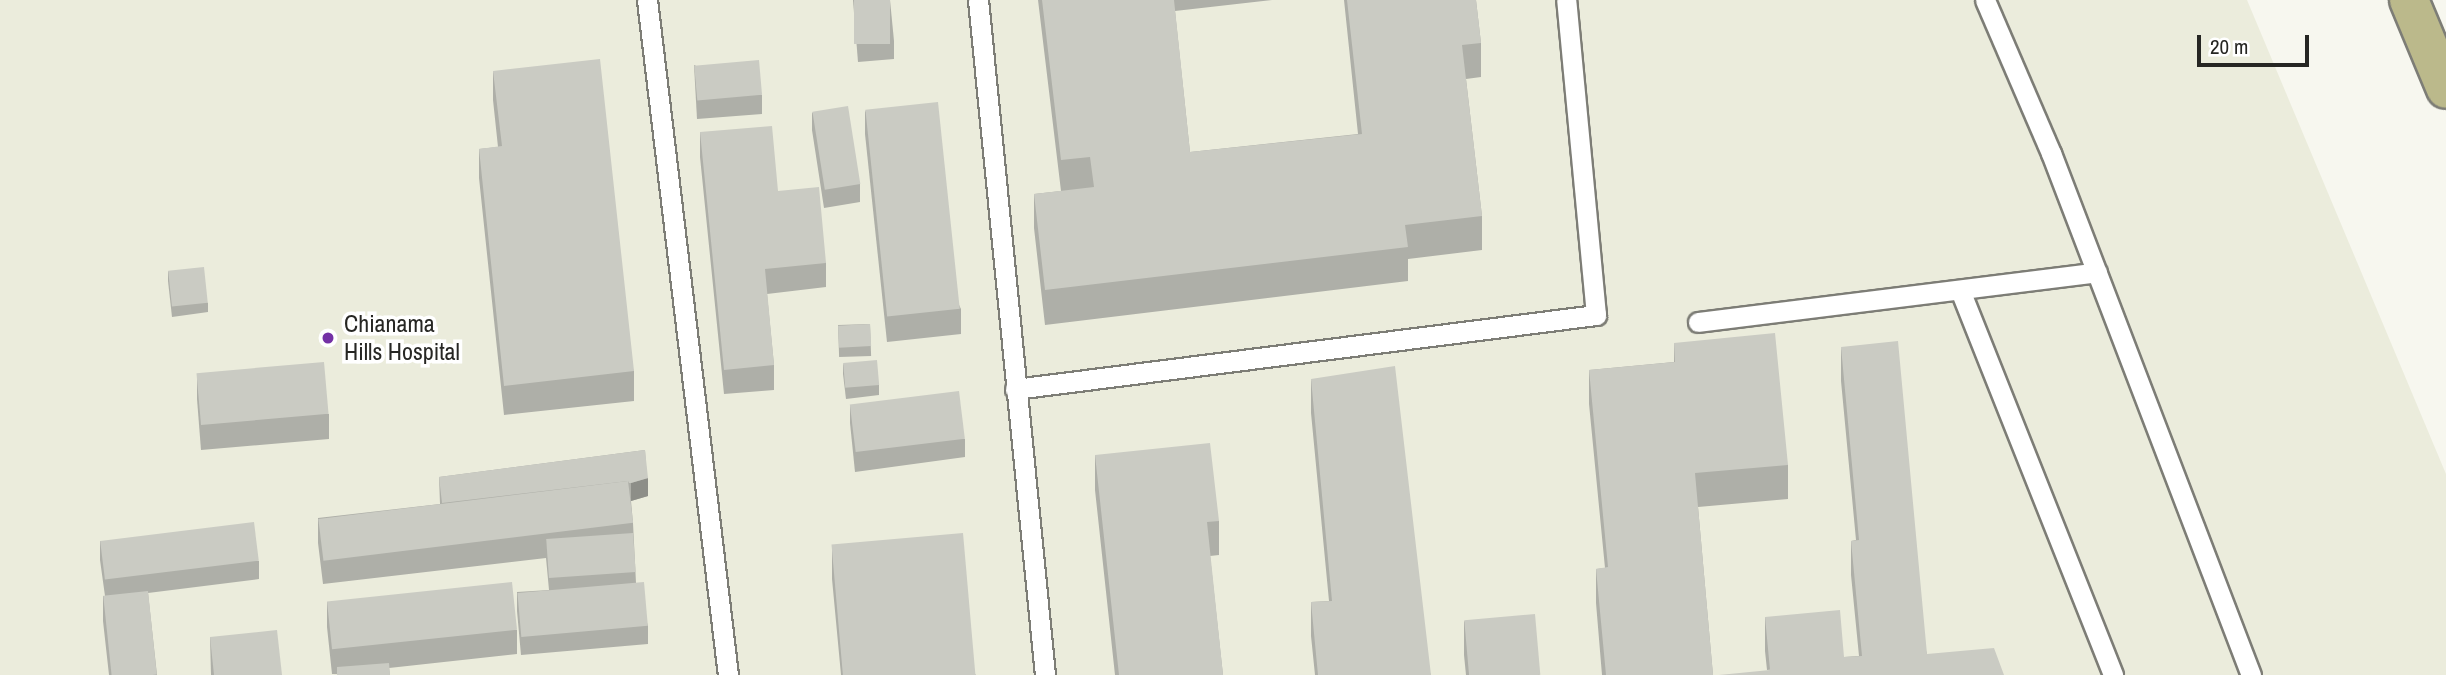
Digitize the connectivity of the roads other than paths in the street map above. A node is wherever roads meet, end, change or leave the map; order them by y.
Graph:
1 (647, 0) edge
2 (978, 0) edge
3 (1566, 0) edge
4 (1985, 0) edge
5 (2409, 0) edge
6 (2446, 89) edge
7 (2097, 272) junction
8 (1960, 290) junction
9 (1698, 322) dead end
10 (1015, 389) junction
11 (728, 675) edge
12 (1045, 675) edge
13 (2113, 675) edge
14 (2251, 675) edge

1 - 11 lane
2 - 10 lane
3 - 10 lane
4 - 7 lane
5 - 6 main road
7 - 8 lane
7 - 14 lane
8 - 9 lane
8 - 13 lane
10 - 12 lane

